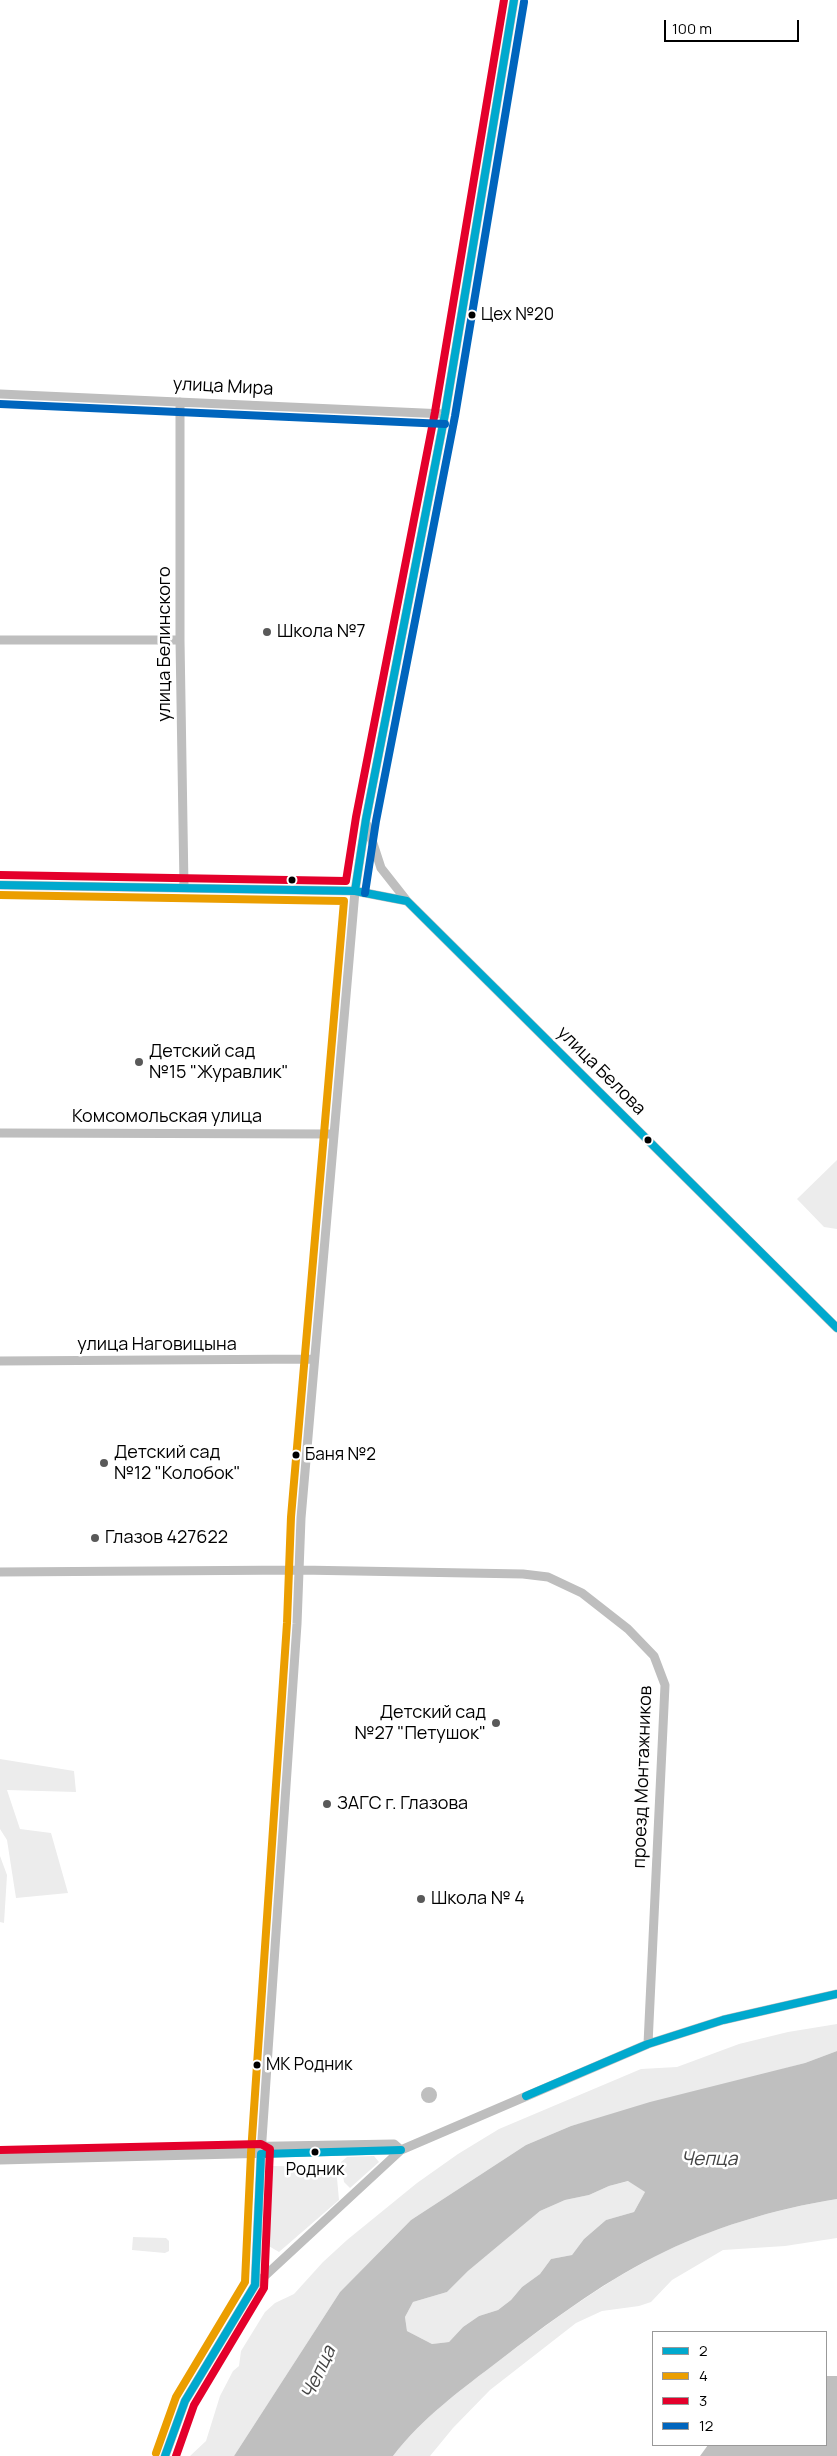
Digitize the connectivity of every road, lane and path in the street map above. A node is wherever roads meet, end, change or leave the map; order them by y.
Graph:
1 (514, 0) edge
2 (0, 394) edge
3 (180, 402) junction
4 (445, 414) junction
5 (0, 640) edge
6 (180, 640) junction
7 (366, 820) junction
8 (0, 885) edge
9 (184, 886) junction
10 (355, 891) junction
11 (407, 900) junction
12 (0, 1133) edge
13 (333, 1134) junction
14 (837, 1328) edge
15 (313, 1359) junction
16 (0, 1360) edge
17 (300, 1570) junction
18 (0, 1572) edge
19 (837, 1994) edge
20 (648, 2044) junction
21 (397, 2147) junction
22 (261, 2150) junction
23 (0, 2151) edge
24 (0, 2160) edge
25 (255, 2285) junction
26 (165, 2456) edge

1 - 4 street
2 - 3 street, улица Мира
3 - 4 street, улица Мира
3 - 6 street, улица Белинского
4 - 7 street
5 - 6 street
6 - 9 street, улица Белинского
7 - 10 street
7 - 11 street, улица Белова
8 - 9 street
9 - 10 street
10 - 11 street
10 - 13 street
11 - 14 street, улица Белова
12 - 13 street, Комсомольская улица
13 - 15 street
15 - 16 street, улица Наговицына
15 - 17 street
17 - 18 street, проезд Монтажников
17 - 20 street, проезд Монтажников
17 - 22 street
19 - 20 street
20 - 21 street
21 - 22 street
21 - 22 street
21 - 25 street
22 - 23 street
22 - 24 street
22 - 25 street
25 - 26 street

